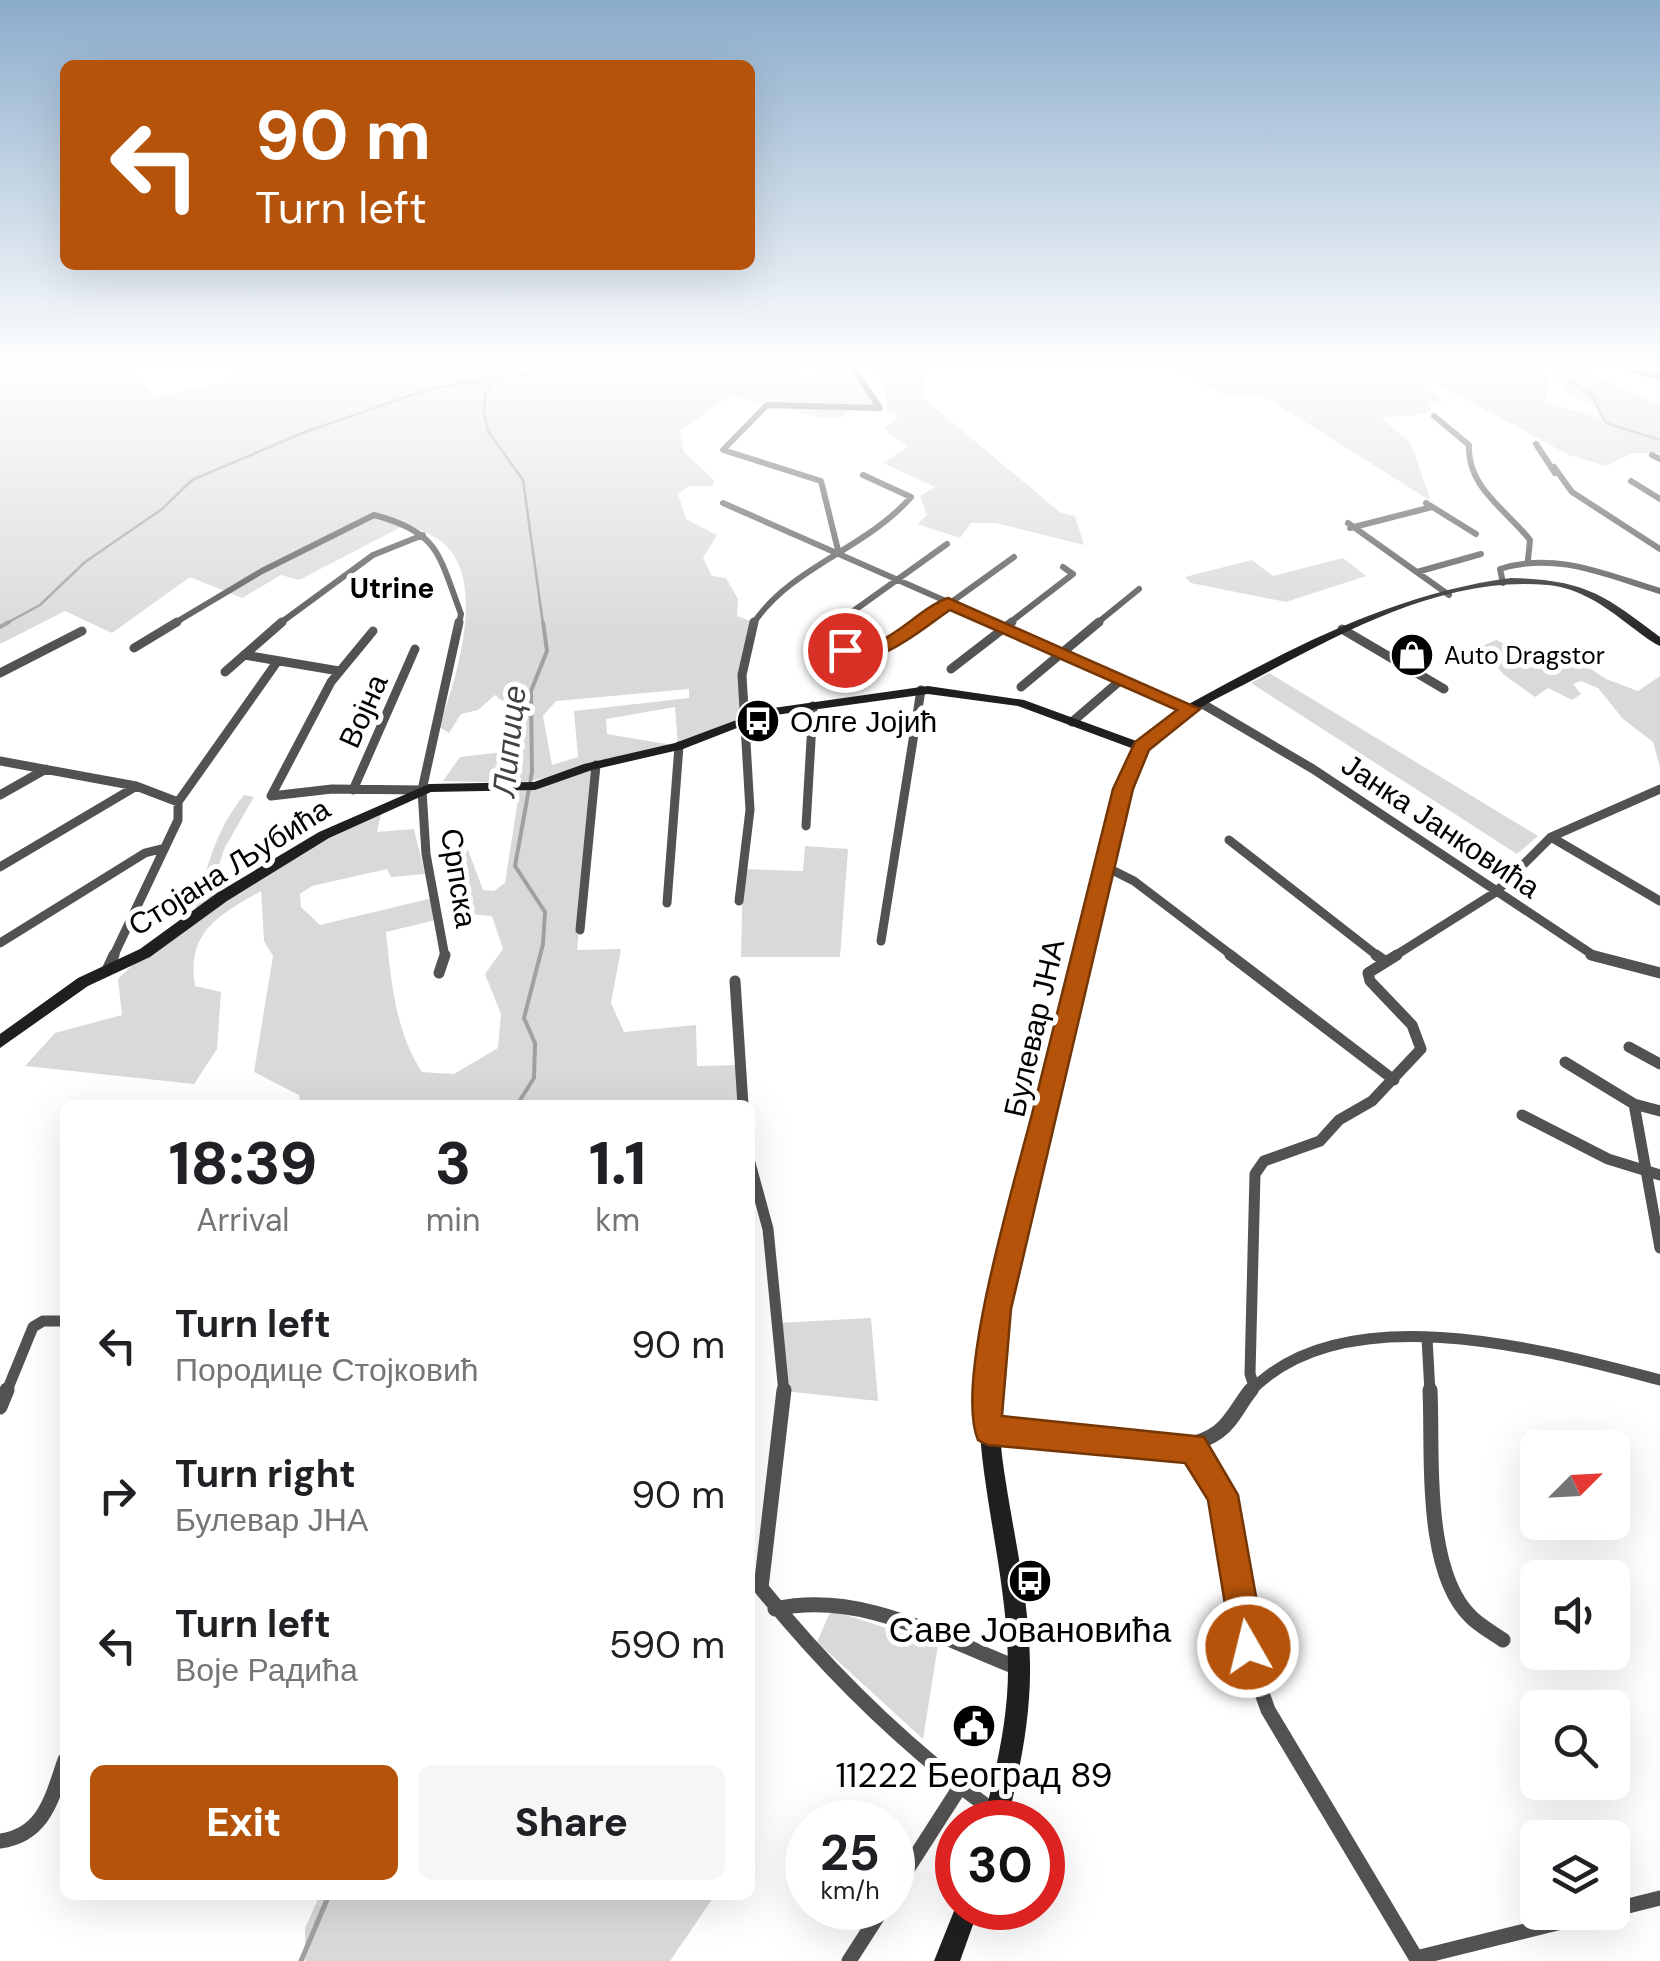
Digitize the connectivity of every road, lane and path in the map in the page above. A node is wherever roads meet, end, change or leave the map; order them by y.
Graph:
1 (757, 461) edge
2 (1468, 461) edge
3 (1548, 461) edge
4 (1554, 467) dead end
5 (862, 474) dead end
6 (1631, 481) dead end
7 (1572, 492) junction
8 (1660, 499) edge
9 (723, 503) dead end
10 (1476, 534) dead end
11 (423, 535) junction
12 (947, 544) dead end
13 (1660, 549) edge
14 (839, 554) junction
15 (1481, 554) dead end
16 (1014, 557) dead end
17 (1528, 560) junction
18 (1062, 567) dead end
19 (1417, 572) junction
20 (896, 580) junction
21 (1503, 582) junction
22 (1139, 589) dead end
23 (1660, 591) edge
24 (1448, 594) junction
25 (948, 603) junction
26 (1004, 628) junction
27 (1342, 629) junction
28 (82, 631) dead end
29 (373, 632) dead end
30 (1660, 644) edge
31 (134, 648) dead end
32 (415, 649) dead end
33 (1062, 653) junction
34 (244, 655) junction
35 (277, 662) junction
36 (951, 669) dead end
37 (339, 671) junction
38 (225, 672) dead end
39 (0, 674) edge
40 (1122, 679) junction
41 (1021, 686) dead end
42 (1444, 689) dead end
43 (921, 690) junction
44 (814, 706) junction
45 (1196, 706) junction
46 (744, 720) junction
47 (1072, 722) junction
48 (679, 746) junction
49 (1141, 747) junction
50 (0, 761) edge
51 (596, 765) junction
52 (46, 768) junction
53 (136, 786) junction
54 (1660, 789) edge
55 (353, 790) junction
56 (422, 790) junction
57 (0, 795) edge
58 (178, 802) junction
59 (806, 826) dead end
60 (1551, 838) junction
61 (1229, 840) dead end
62 (165, 848) junction
63 (1104, 866) junction
64 (0, 867) edge
65 (1496, 892) junction
66 (738, 901) dead end
67 (1660, 902) edge
68 (667, 903) dead end
69 (580, 930) dead end
70 (881, 942) dead end
71 (0, 943) edge
72 (1383, 960) junction
73 (108, 970) junction
74 (439, 973) dead end
75 (1660, 973) edge
76 (734, 981) dead end
77 (0, 1042) edge
78 (1629, 1046) dead end
79 (1565, 1062) dead end
80 (1660, 1064) edge
81 (1394, 1080) junction
82 (743, 1100) edge
83 (1634, 1104) junction
84 (1660, 1112) edge
85 (1522, 1115) dead end
86 (1654, 1174) edge
87 (755, 1181) edge
88 (1660, 1248) edge
89 (60, 1320) edge
90 (1427, 1338) junction
91 (1660, 1380) edge
92 (1254, 1386) junction
93 (0, 1407) edge
94 (988, 1430) junction
95 (1193, 1448) junction
96 (756, 1586) edge
97 (776, 1609) junction
98 (1502, 1640) dead end
99 (1019, 1668) junction
100 (60, 1773) edge
101 (960, 1788) junction
102 (974, 1800) edge
103 (1000, 1800) edge
104 (0, 1841) edge
105 (915, 1857) edge
106 (1660, 1898) edge
107 (1630, 1906) edge
108 (869, 1930) edge
109 (959, 1930) edge
110 (1533, 1930) edge
111 (1417, 1960) edge
112 (849, 1961) edge
113 (947, 1961) edge

1 - 14 street
2 - 17 street
3 - 7 street
4 - 7 street
5 - 14 street
6 - 8 street
7 - 13 street
9 - 14 street, Јанка Јанковића
10 - 19 street
11 - 31 street
11 - 34 street
11 - 56 street, Српска
12 - 20 street
14 - 20 street, Јанка Јанковића
14 - 46 street
15 - 19 street
16 - 25 street
17 - 21 street
17 - 23 street
18 - 26 street
19 - 24 street
20 - 25 street, Јанка Јанковића
20 - 25 street
21 - 24 main road
21 - 30 main road
22 - 33 street
24 - 27 main road
25 - 26 street, Јанка Јанковића
26 - 33 street, Јанка Јанковића
26 - 36 street
27 - 42 street
27 - 45 main road
28 - 39 street
29 - 37 street
32 - 55 street, Војна
33 - 40 street, Јанка Јанковића
33 - 41 street
34 - 35 street
34 - 38 street
35 - 37 street
35 - 58 street
37 - 55 street
40 - 45 street, Јанка Јанковића
40 - 47 street
43 - 44 main road, Стојана Љубића
43 - 47 main road, Стојана Љубића
43 - 70 street
44 - 46 main road, Стојана Љубића
44 - 59 street
45 - 49 main road
45 - 65 street, Јанка Јанковића
46 - 48 main road, Стојана Љубића
46 - 66 street
47 - 49 main road, Стојана Љубића
48 - 51 main road, Стојана Љубића
48 - 68 street
49 - 63 main road, Булевар ЈНА
50 - 52 street
51 - 56 main road, Стојана Љубића
51 - 69 street
52 - 53 street
52 - 57 street
53 - 58 street
53 - 64 street
54 - 60 street
55 - 56 street
56 - 73 main road, Стојана Љубића
56 - 74 street, Српска
58 - 62 street
60 - 65 street
60 - 67 street
61 - 72 street
62 - 71 street
62 - 73 street
63 - 81 street
63 - 94 main road, Булевар ЈНА
65 - 72 street
65 - 75 street, Јанка Јанковића
72 - 81 street
73 - 77 main road, Стојана Љубића
76 - 82 street
78 - 80 street
79 - 83 street
81 - 92 street
83 - 84 street
83 - 86 street
85 - 86 street
86 - 88 street
87 - 96 street
89 - 93 street
90 - 91 street
90 - 92 street
90 - 98 street
92 - 95 street
94 - 95 street
94 - 99 main road, Булевар ЈНА
95 - 111 street
96 - 97 street
97 - 99 street
97 - 101 street
99 - 103 main road, Булевар ЈНА
100 - 104 street
101 - 102 street
101 - 105 street
106 - 107 street
108 - 112 street
109 - 113 main road
110 - 111 street

